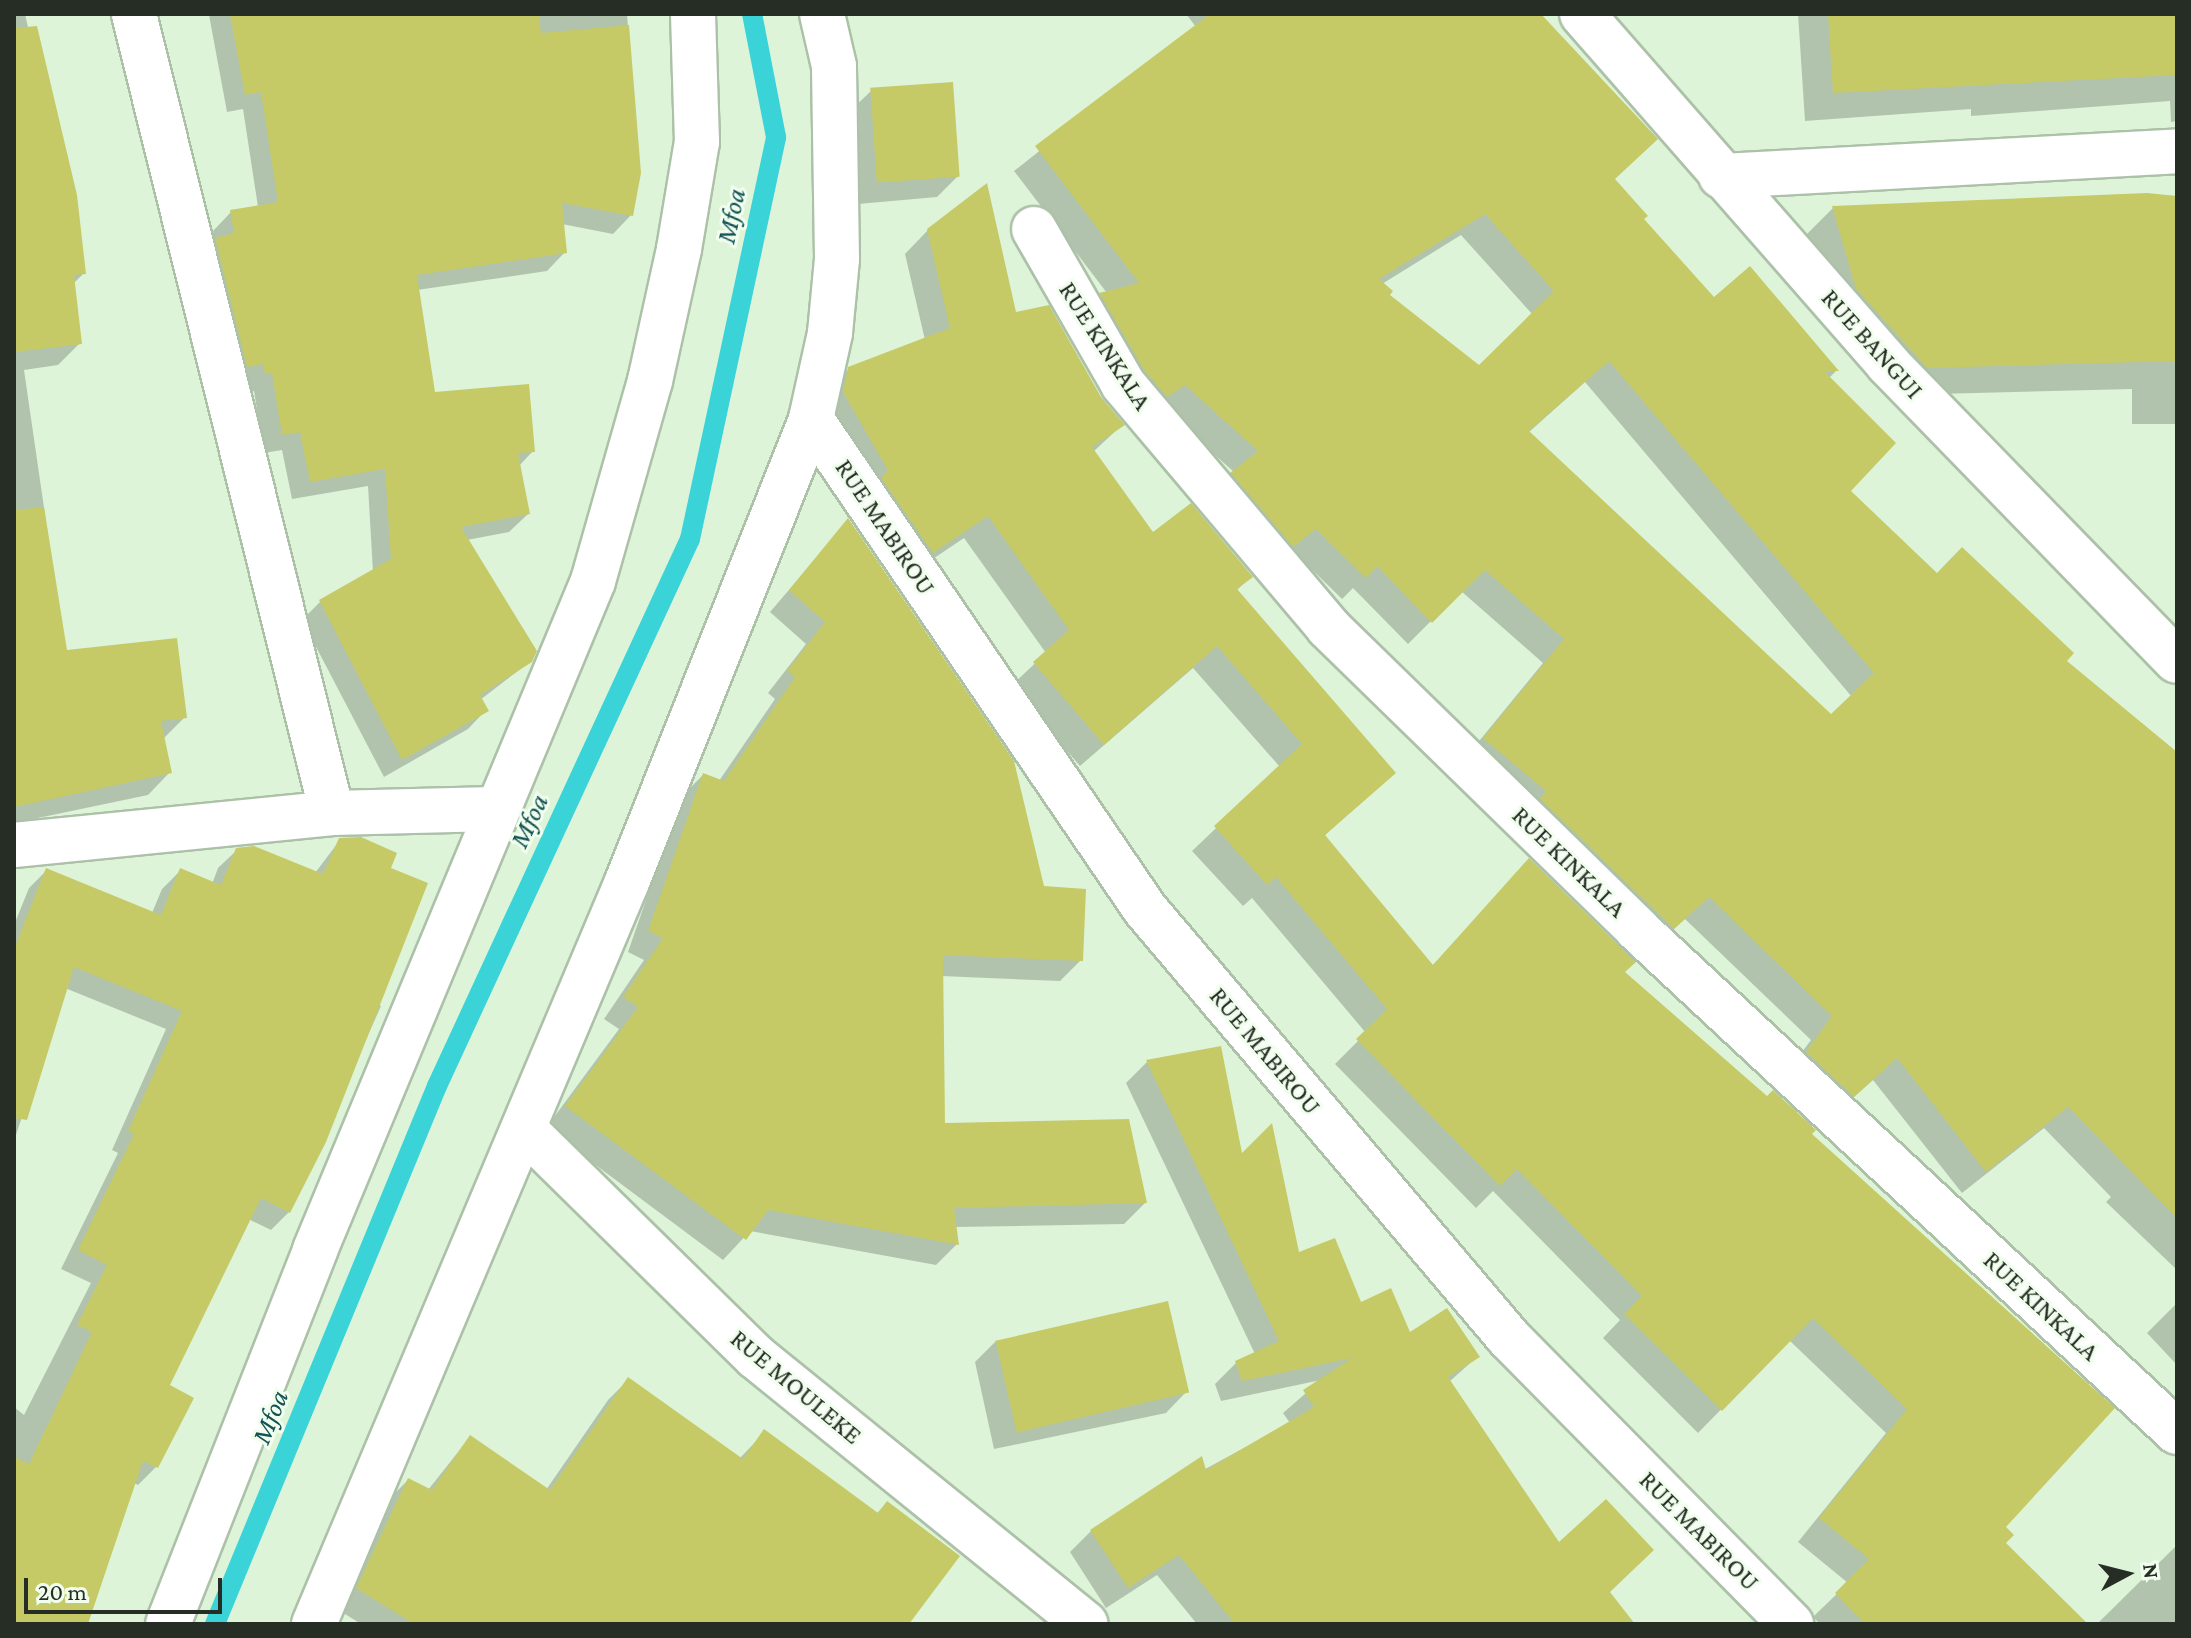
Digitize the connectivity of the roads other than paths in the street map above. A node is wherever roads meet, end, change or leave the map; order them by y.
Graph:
1 (134, 14) edge
2 (693, 14) edge
3 (822, 14) edge
4 (1582, 14) edge
5 (2177, 151) edge
6 (1721, 176) junction
7 (1034, 229) dead end
8 (811, 419) junction
9 (2177, 661) edge
10 (495, 809) junction
11 (332, 813) junction
12 (14, 845) edge
13 (524, 1129) junction
14 (2177, 1432) edge
15 (168, 1624) edge
16 (314, 1624) edge
17 (1086, 1624) edge
18 (1791, 1624) edge

1 - 11 street
2 - 10 street
3 - 8 street
4 - 6 street, RUE BANGUI
5 - 6 street
6 - 9 street, RUE BANGUI
7 - 14 street, RUE KINKALA
8 - 13 street
8 - 18 street, RUE MABIROU
10 - 11 street
10 - 15 street
11 - 12 street
13 - 16 street
13 - 17 street, RUE MOULEKE

